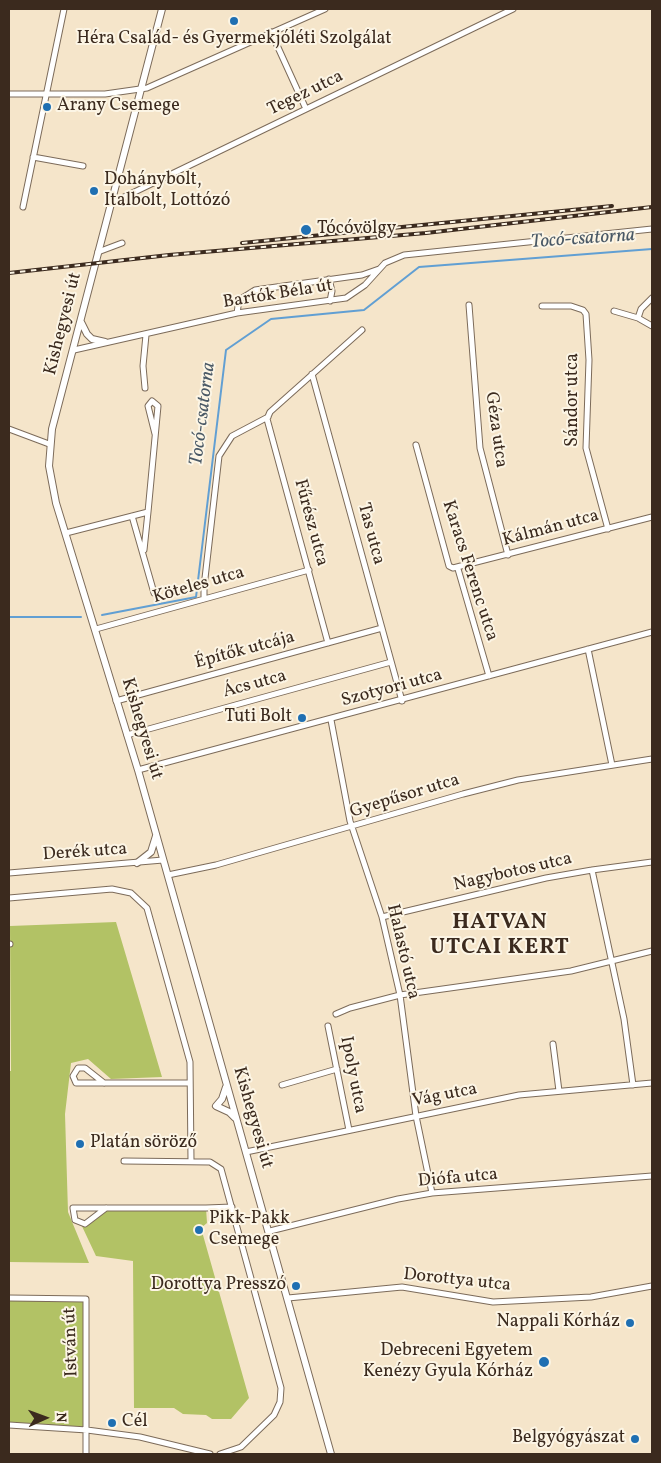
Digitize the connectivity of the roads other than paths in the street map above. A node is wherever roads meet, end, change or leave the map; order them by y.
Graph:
1 (64, 9) edge
2 (162, 9) edge
3 (325, 9) edge
4 (513, 9) edge
5 (271, 32) junction
6 (140, 89) junction
7 (9, 94) edge
8 (46, 94) junction
9 (306, 109) junction
10 (33, 157) junction
11 (83, 166) dead end
12 (111, 201) junction
13 (23, 207) dead end
14 (652, 229) edge
15 (122, 243) dead end
16 (98, 252) junction
17 (380, 269) junction
18 (329, 279) junction
19 (652, 298) edge
20 (330, 301) junction
21 (469, 306) dead end
22 (542, 306) dead end
23 (614, 312) dead end
24 (237, 313) junction
25 (638, 318) junction
26 (81, 321) junction
27 (652, 326) edge
28 (362, 330) dead end
29 (146, 335) junction
30 (105, 342) junction
31 (74, 350) junction
32 (312, 374) junction
33 (145, 388) dead end
34 (269, 414) junction
35 (9, 429) edge
36 (155, 434) junction
37 (50, 444) junction
38 (416, 445) dead end
39 (148, 512) junction
40 (132, 516) junction
41 (652, 517) edge
42 (608, 528) junction
43 (137, 531) junction
44 (146, 531) junction
45 (66, 533) junction
46 (144, 553) junction
47 (508, 555) junction
48 (458, 569) junction
49 (309, 570) junction
50 (154, 592) dead end
51 (204, 599) junction
52 (382, 628) junction
53 (96, 629) junction
54 (652, 632) edge
55 (328, 643) junction
56 (588, 649) junction
57 (391, 662) junction
58 (489, 676) junction
59 (116, 701) junction
60 (402, 701) junction
61 (332, 720) junction
62 (127, 735) junction
63 (652, 759) edge
64 (612, 765) junction
65 (138, 770) junction
66 (352, 827) junction
67 (156, 835) junction
68 (163, 860) junction
69 (652, 862) edge
70 (137, 863) junction
71 (592, 870) junction
72 (9, 873) edge
73 (168, 875) junction
74 (9, 898) edge
75 (382, 917) junction
76 (652, 951) edge
77 (612, 962) junction
78 (400, 995) junction
79 (336, 1014) dead end
80 (328, 1026) dead end
81 (554, 1044) dead end
82 (337, 1069) junction
83 (104, 1082) junction
84 (190, 1083) junction
85 (652, 1083) edge
86 (226, 1084) junction
87 (282, 1084) dead end
88 (632, 1085) junction
89 (559, 1091) junction
90 (416, 1116) junction
91 (237, 1120) junction
92 (349, 1130) junction
93 (246, 1152) junction
94 (124, 1161) dead end
95 (192, 1161) junction
96 (652, 1176) edge
97 (432, 1193) junction
98 (232, 1207) junction
99 (106, 1208) junction
100 (270, 1231) junction
101 (652, 1286) edge
102 (9, 1298) edge
103 (288, 1298) junction
104 (9, 1425) edge
105 (87, 1430) junction
106 (86, 1454) edge
107 (210, 1454) edge
108 (220, 1454) edge
109 (331, 1454) edge

1 - 8 street
2 - 6 street, Kishegyesi út
3 - 5 street
4 - 9 street, Tegez utca
5 - 6 street
5 - 9 street
6 - 8 street
6 - 12 street, Kishegyesi út
7 - 8 street
8 - 10 street
9 - 12 street, Tegez utca
10 - 11 street
10 - 13 street
12 - 16 street, Kishegyesi út
14 - 17 street, Bartók Béla út
15 - 16 street
16 - 26 street, Kishegyesi út
17 - 18 street
17 - 20 street, Bartók Béla út
18 - 20 street
18 - 24 street
19 - 25 street
20 - 24 street, Bartók Béla út
21 - 47 street, Géza utca
22 - 42 street, Sándor utca
23 - 25 street
24 - 29 street, Bartók Béla út
25 - 27 street
26 - 30 street
26 - 31 street, Kishegyesi út
28 - 32 street
29 - 30 street, Bartók Béla út
29 - 33 street
30 - 31 street, Bartók Béla út
31 - 37 street, Kishegyesi út
32 - 34 street
32 - 52 street, Tas utca
34 - 49 street, Fűrész utca
34 - 51 street
35 - 37 street
36 - 36 street
36 - 39 street
37 - 45 street, Kishegyesi út
38 - 48 street, Karacs Ferenc utca
39 - 40 street
39 - 44 street
40 - 43 street
40 - 45 street
41 - 42 street, Kálmán utca
42 - 47 street, Kálmán utca
43 - 44 street
43 - 46 street
44 - 46 street
45 - 53 street, Kishegyesi út
46 - 50 street
47 - 48 street, Kálmán utca
48 - 58 street, Karacs Ferenc utca
49 - 51 street, Köteles utca
49 - 55 street, Fűrész utca
51 - 53 street, Köteles utca
52 - 55 street, Építők utcája
52 - 57 street, Tas utca
53 - 59 street, Kishegyesi út
54 - 56 street, Szotyori utca
55 - 59 street, Építők utcája
56 - 58 street, Szotyori utca
56 - 64 street
57 - 60 street, Tas utca
57 - 62 street, Ács utca
58 - 60 street, Szotyori utca
59 - 62 street, Kishegyesi út
60 - 61 street, Szotyori utca
61 - 65 street, Szotyori utca
61 - 66 street, Halastó utca
62 - 65 street, Kishegyesi út
63 - 64 street, Gyepűsor utca
64 - 66 street, Gyepűsor utca
65 - 67 street, Kishegyesi út
66 - 73 street, Gyepűsor utca
66 - 75 street, Halastó utca
67 - 68 street, Kishegyesi út
67 - 70 street
68 - 70 street, Derék utca
68 - 73 street, Kishegyesi út
69 - 71 street, Nagybotos utca
70 - 72 street, Derék utca
71 - 75 street, Nagybotos utca
71 - 77 street
73 - 86 street, Kishegyesi út
74 - 84 street
75 - 78 street, Halastó utca
76 - 77 street
77 - 78 street
77 - 88 street
78 - 79 street
78 - 90 street, Halastó utca
80 - 82 street, Ipoly utca
81 - 89 street
82 - 87 street
82 - 92 street, Ipoly utca
83 - 83 street
83 - 84 street
84 - 95 street
85 - 88 street, Vág utca
86 - 91 street, Kishegyesi út
86 - 91 street
88 - 89 street, Vág utca
89 - 90 street, Vág utca
90 - 92 street, Vág utca
90 - 97 street, Halastó utca
91 - 93 street, Kishegyesi út
92 - 93 street, Vág utca
93 - 100 street, Kishegyesi út
94 - 95 street
95 - 98 street
96 - 97 street, Diófa utca
97 - 100 street, Diófa utca
98 - 99 street
98 - 108 street
99 - 99 street
100 - 103 street, Kishegyesi út
101 - 103 street, Dorottya utca
102 - 105 street, István út
103 - 109 street, Kishegyesi út
104 - 105 street
105 - 106 street, István út
105 - 107 street

